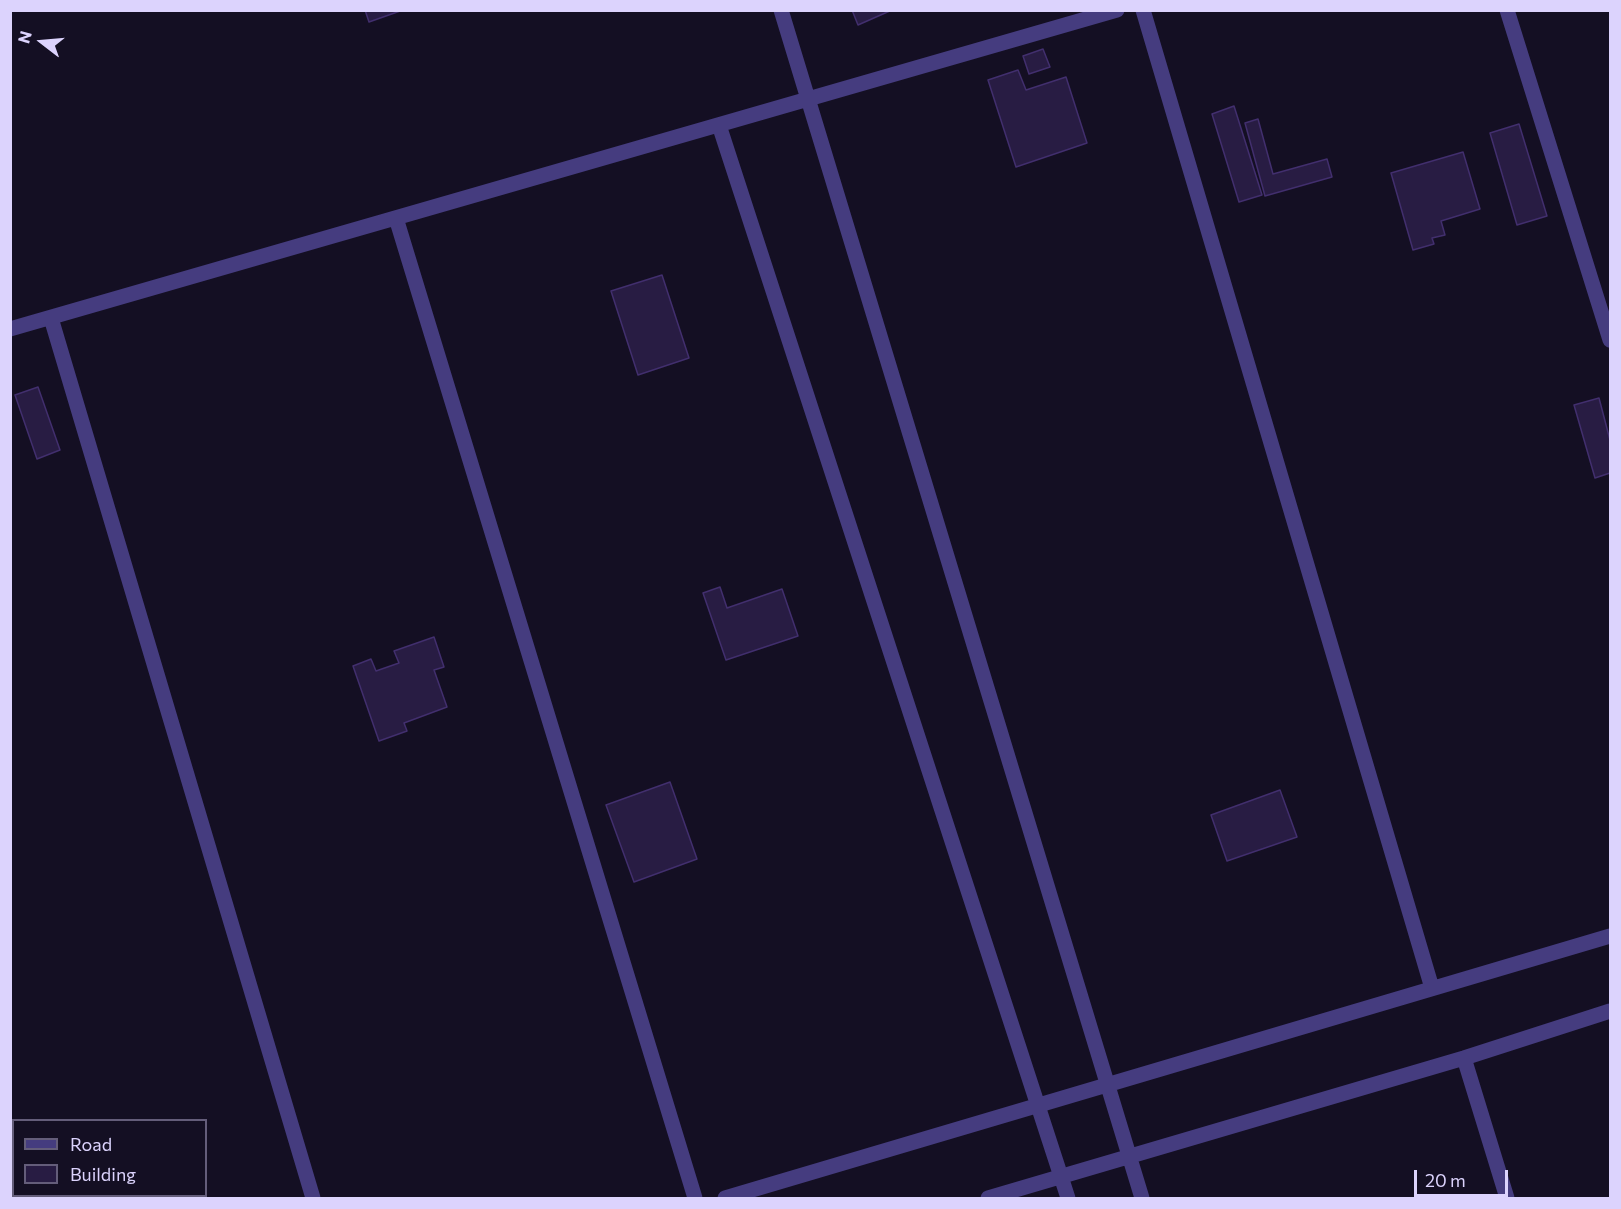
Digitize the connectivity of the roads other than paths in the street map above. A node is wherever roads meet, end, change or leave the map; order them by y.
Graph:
1 (781, 10) edge
2 (1117, 10) edge
3 (1143, 10) edge
4 (1507, 10) edge
5 (808, 99) junction
6 (719, 125) junction
7 (396, 218) junction
8 (51, 318) junction
9 (10, 329) edge
10 (1611, 340) edge
11 (1611, 936) edge
12 (1432, 988) junction
13 (1611, 1011) edge
14 (1464, 1058) junction
15 (1108, 1084) junction
16 (1037, 1105) junction
17 (1130, 1156) junction
18 (1061, 1177) junction
19 (313, 1198) edge
20 (695, 1198) edge
21 (725, 1198) edge
22 (988, 1198) edge
23 (1068, 1198) edge
24 (1142, 1198) edge
25 (1507, 1198) edge

1 - 5 street
2 - 5 street
3 - 12 street
4 - 10 street
5 - 6 street
5 - 15 street
6 - 7 street
6 - 16 street
7 - 8 street
7 - 20 street
8 - 9 street
8 - 19 street
11 - 12 street
12 - 15 street
13 - 14 street
14 - 17 street
14 - 25 street
15 - 16 street
15 - 17 street
16 - 18 street
16 - 21 street
17 - 18 street
17 - 24 street
18 - 22 street
18 - 23 street

